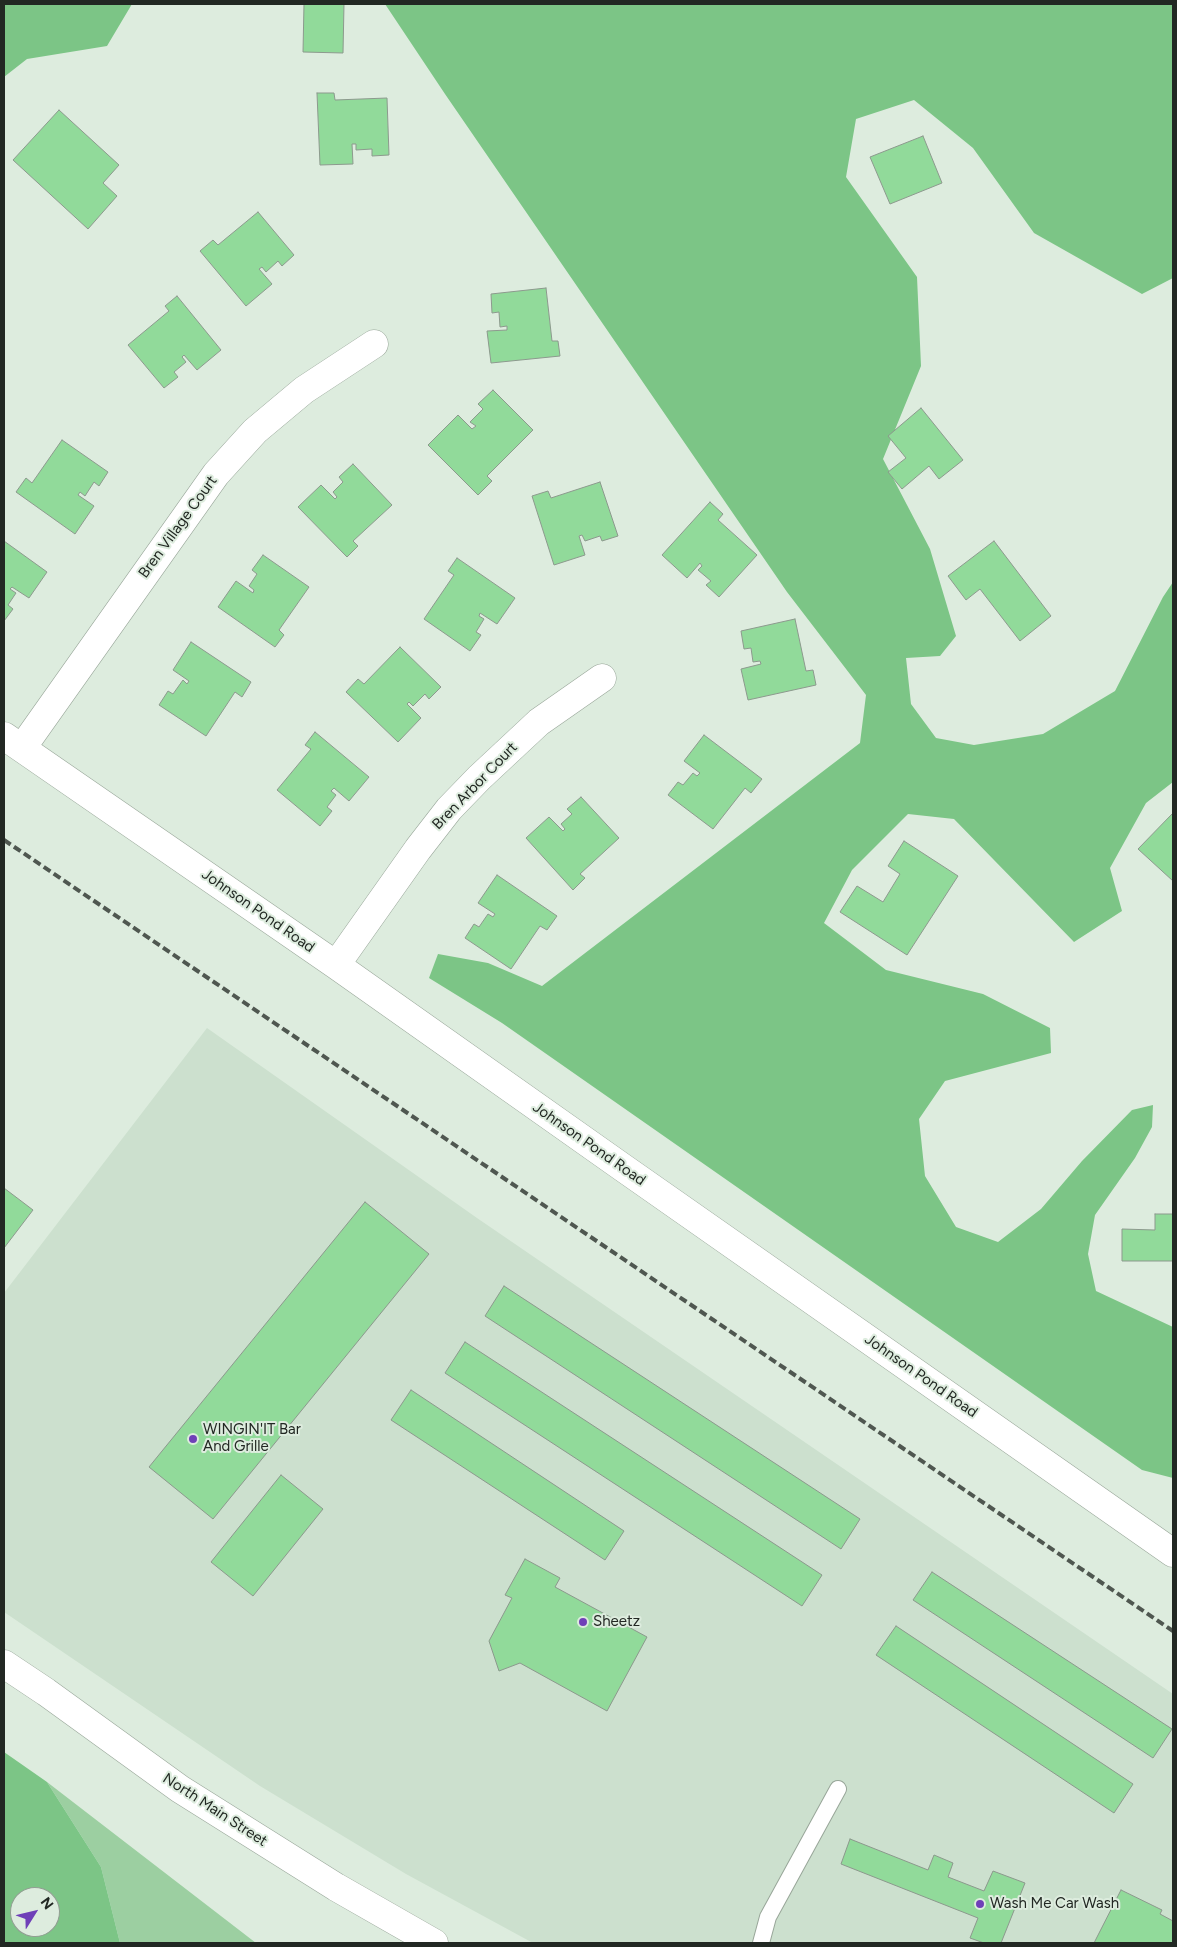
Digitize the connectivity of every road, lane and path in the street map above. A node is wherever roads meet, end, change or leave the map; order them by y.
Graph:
1 (374, 344) dead end
2 (602, 678) dead end
3 (13, 742) edge
4 (336, 964) junction
5 (1173, 1553) edge
6 (4, 1664) edge
7 (838, 1789) dead end
8 (434, 1943) edge
9 (761, 1943) edge

1 - 3 main road, Bren Village Court
2 - 4 main road, Bren Arbor Court
3 - 4 main road, Johnson Pond Road
4 - 5 main road, Johnson Pond Road
6 - 8 main road, North Main Street
7 - 9 lane

